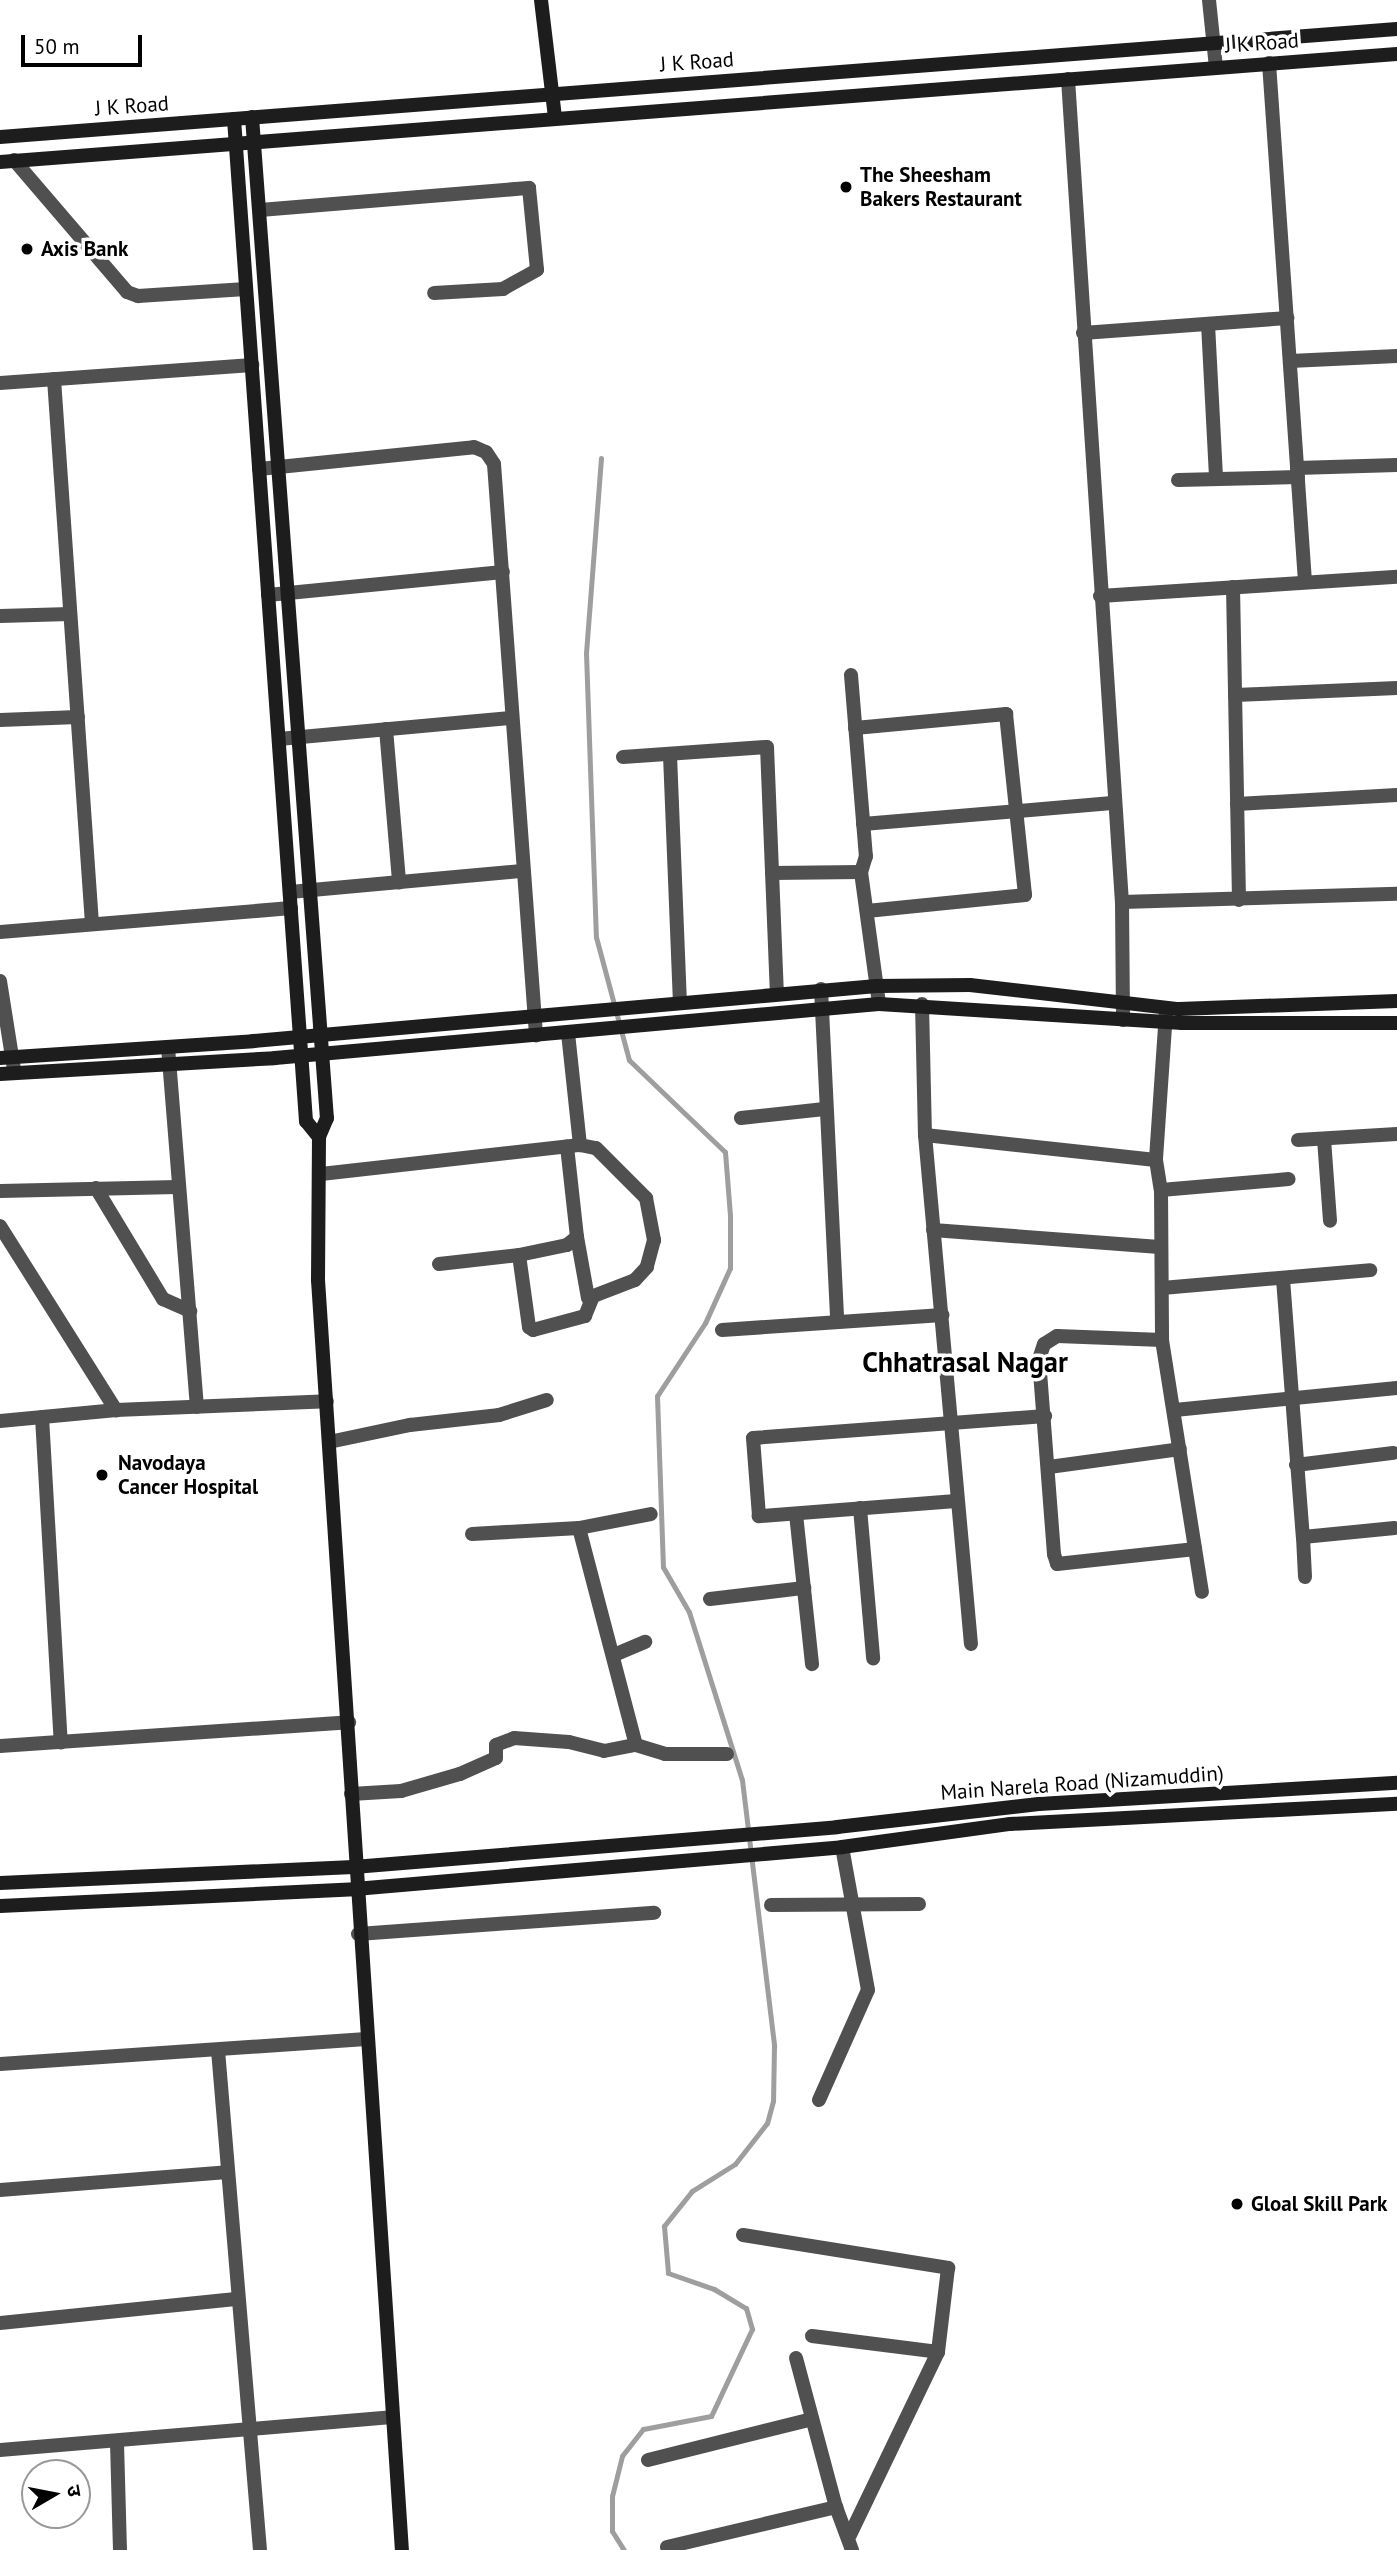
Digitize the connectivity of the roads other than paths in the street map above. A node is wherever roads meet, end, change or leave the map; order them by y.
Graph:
1 (541, 0) edge
2 (1209, 0) edge
3 (1397, 29) edge
4 (1213, 43) junction
5 (1397, 54) edge
6 (1269, 63) junction
7 (1216, 68) junction
8 (1068, 79) junction
9 (552, 94) junction
10 (253, 117) junction
11 (555, 118) junction
12 (234, 119) junction
13 (0, 137) edge
14 (254, 142) junction
15 (236, 143) junction
16 (7, 161) edge
17 (260, 211) junction
18 (246, 289) junction
19 (434, 293) dead end
20 (1287, 318) junction
21 (1208, 324) junction
22 (1083, 333) junction
23 (1397, 356) edge
24 (1290, 361) junction
25 (252, 365) junction
26 (54, 379) junction
27 (0, 383) edge
28 (1397, 465) edge
29 (279, 467) junction
30 (259, 469) junction
31 (1298, 472) junction
32 (1216, 479) junction
33 (1178, 481) dead end
34 (503, 572) junction
35 (1397, 577) edge
36 (1305, 582) junction
37 (1233, 587) junction
38 (288, 593) junction
39 (268, 595) junction
40 (1100, 596) junction
41 (70, 614) junction
42 (0, 617) edge
43 (851, 675) dead end
44 (1397, 688) edge
45 (1235, 695) junction
46 (78, 717) junction
47 (511, 718) junction
48 (0, 720) edge
49 (855, 728) junction
50 (386, 729) junction
51 (299, 737) junction
52 (279, 739) junction
53 (670, 755) junction
54 (623, 757) dead end
55 (1397, 796) edge
56 (1112, 803) junction
57 (1237, 804) junction
58 (1014, 811) junction
59 (863, 824) junction
60 (522, 871) junction
61 (861, 872) junction
62 (772, 873) junction
63 (399, 882) junction
64 (310, 890) junction
65 (289, 892) junction
66 (1397, 894) edge
67 (1239, 901) junction
68 (1122, 902) junction
69 (291, 908) junction
70 (867, 911) junction
71 (92, 924) junction
72 (0, 932) edge
73 (0, 981) edge
74 (877, 986) junction
75 (821, 989) junction
76 (777, 993) junction
77 (1124, 1000) junction
78 (1397, 1001) edge
79 (680, 1003) junction
80 (879, 1004) junction
81 (922, 1004) junction
82 (820, 1007) junction
83 (1167, 1007) junction
84 (535, 1016) junction
85 (1123, 1020) junction
86 (1165, 1023) junction
87 (1397, 1023) edge
88 (568, 1033) junction
89 (321, 1034) junction
90 (537, 1035) junction
91 (300, 1036) junction
92 (168, 1047) junction
93 (323, 1054) junction
94 (302, 1056) junction
95 (6, 1058) edge
96 (169, 1063) junction
97 (7, 1074) edge
98 (825, 1109) junction
99 (741, 1118) dead end
100 (1397, 1133) edge
101 (925, 1135) junction
102 (319, 1137) junction
103 (1324, 1139) junction
104 (1298, 1140) dead end
105 (574, 1146) junction
106 (1156, 1160) junction
107 (321, 1174) junction
108 (1289, 1180) dead end
109 (177, 1187) junction
110 (96, 1188) junction
111 (1161, 1190) junction
112 (0, 1191) edge
113 (1330, 1220) dead end
114 (0, 1226) edge
115 (933, 1230) junction
116 (577, 1237) junction
117 (1159, 1247) junction
118 (519, 1255) junction
119 (439, 1264) dead end
120 (1370, 1270) dead end
121 (1283, 1279) junction
122 (1162, 1288) junction
123 (592, 1299) junction
124 (190, 1311) junction
125 (942, 1315) junction
126 (837, 1321) junction
127 (722, 1330) dead end
128 (1162, 1340) junction
129 (1397, 1388) edge
130 (1290, 1399) junction
131 (547, 1400) dead end
132 (327, 1401) junction
133 (197, 1407) junction
134 (116, 1410) junction
135 (1175, 1410) junction
136 (1045, 1416) junction
137 (43, 1417) junction
138 (0, 1421) edge
139 (952, 1421) junction
140 (330, 1442) junction
141 (1180, 1449) junction
142 (1393, 1452) dead end
143 (1296, 1465) junction
144 (1049, 1467) junction
145 (956, 1501) junction
146 (860, 1508) junction
147 (651, 1514) dead end
148 (796, 1514) junction
149 (579, 1528) junction
150 (1395, 1528) edge
151 (472, 1534) dead end
152 (1303, 1537) junction
153 (1195, 1549) junction
154 (1305, 1577) dead end
155 (804, 1588) junction
156 (1202, 1592) dead end
157 (710, 1599) dead end
158 (645, 1642) dead end
159 (971, 1644) dead end
160 (614, 1655) junction
161 (873, 1658) dead end
162 (812, 1664) dead end
163 (349, 1722) junction
164 (61, 1742) junction
165 (636, 1745) junction
166 (0, 1746) edge
167 (727, 1754) dead end
168 (1397, 1783) edge
169 (351, 1794) junction
170 (1397, 1804) edge
171 (842, 1847) junction
172 (354, 1867) junction
173 (0, 1883) edge
174 (355, 1889) junction
175 (919, 1904) dead end
176 (771, 1905) dead end
177 (852, 1905) junction
178 (0, 1906) edge
179 (654, 1913) dead end
180 (358, 1934) junction
181 (366, 2039) junction
182 (218, 2050) junction
183 (0, 2064) edge
184 (819, 2100) dead end
185 (227, 2172) junction
186 (0, 2190) edge
187 (743, 2235) dead end
188 (236, 2299) junction
189 (0, 2323) edge
190 (813, 2336) dead end
191 (938, 2352) junction
192 (796, 2358) dead end
193 (392, 2417) junction
194 (812, 2419) junction
195 (251, 2432) junction
196 (117, 2443) junction
197 (0, 2450) edge
198 (648, 2460) dead end
199 (836, 2507) junction
200 (850, 2535) junction
201 (667, 2547) dead end
202 (120, 2550) edge
203 (260, 2550) edge
204 (402, 2550) edge
205 (852, 2550) edge

1 - 9 street
2 - 4 street
3 - 4 street, J K Road
4 - 7 street
4 - 9 street, J K Road
5 - 6 street, J K Road
6 - 7 street, J K Road
6 - 20 street
7 - 8 street, J K Road
8 - 11 street, J K Road
8 - 22 street
9 - 10 street, J K Road
9 - 11 street
10 - 12 street, J K Road
10 - 14 street
11 - 14 street, J K Road
12 - 13 street, J K Road
12 - 15 street
14 - 15 street, J K Road
14 - 17 street
15 - 16 street, J K Road
15 - 18 street
16 - 18 street
17 - 19 street
17 - 29 street
18 - 25 street
20 - 21 street
20 - 24 street
21 - 22 street
21 - 32 street
22 - 40 street
23 - 24 street
24 - 31 street
25 - 26 street
25 - 30 street
26 - 27 street
26 - 41 street
28 - 31 street
29 - 30 street
29 - 34 street
29 - 38 street
30 - 39 street
31 - 32 street
31 - 36 street
32 - 33 street
34 - 38 street
34 - 47 street
35 - 36 street
36 - 37 street
37 - 40 street
37 - 45 street
38 - 39 street
38 - 51 street
39 - 52 street
40 - 56 street
41 - 42 street
41 - 46 street
43 - 49 street
44 - 45 street
45 - 57 street
46 - 48 street
46 - 71 street
47 - 50 street
47 - 60 street
49 - 58 street
49 - 59 street
50 - 51 street
50 - 63 street
51 - 52 street
51 - 64 street
52 - 65 street
53 - 54 street
53 - 62 street
53 - 79 street
55 - 57 street
56 - 58 street
56 - 68 street
57 - 67 street
58 - 59 street
58 - 70 street
59 - 61 street
60 - 63 street
60 - 84 street
61 - 62 street
61 - 70 street
62 - 76 street
63 - 64 street
64 - 65 street
64 - 89 street
65 - 69 street
66 - 67 street
67 - 68 street
68 - 77 street
69 - 71 street
69 - 91 street
70 - 74 street
71 - 72 street
73 - 95 street
74 - 75 street
74 - 77 street
74 - 80 street
75 - 76 street
75 - 82 street
76 - 79 street
77 - 83 street
77 - 85 street
78 - 83 street
79 - 84 street
80 - 81 street
80 - 82 street
81 - 85 street
81 - 101 street
82 - 88 street
82 - 98 street
83 - 86 street
84 - 89 street
84 - 90 street
85 - 86 street
86 - 87 street
86 - 106 street
88 - 90 street
88 - 105 street
89 - 91 street
89 - 93 street
90 - 93 street
91 - 92 street
91 - 94 street
92 - 95 street
92 - 96 street
93 - 94 street
93 - 102 street
94 - 96 street
94 - 102 street
95 - 97 street
96 - 97 street
96 - 109 street
98 - 99 street
98 - 126 street
100 - 103 street
101 - 106 street
101 - 115 street
102 - 107 street
103 - 104 street
103 - 113 street
105 - 107 street
105 - 116 street
105 - 123 street
106 - 111 street
107 - 132 street
108 - 111 street
109 - 110 street
109 - 124 street
110 - 112 street
110 - 124 street
111 - 117 street
114 - 134 street
115 - 117 street
115 - 125 street
116 - 118 street
116 - 123 street
117 - 122 street
118 - 119 street
118 - 123 street
120 - 121 street
121 - 122 street
121 - 130 street
122 - 128 street
124 - 133 street
125 - 126 street
125 - 139 street
126 - 127 street
128 - 135 street
128 - 136 street
129 - 130 street
130 - 135 street
130 - 143 street
131 - 140 street
132 - 133 street
132 - 140 street
133 - 134 street
134 - 137 street
135 - 141 street
136 - 139 street
136 - 144 street
137 - 138 street
137 - 164 street
139 - 145 street
139 - 148 street
140 - 163 street
141 - 144 street
141 - 153 street
142 - 143 street
143 - 152 street
144 - 153 street
145 - 146 street
145 - 159 street
146 - 148 street
146 - 161 street
147 - 149 street
148 - 155 street
149 - 151 street
149 - 160 street
150 - 152 street
152 - 154 street
153 - 156 street
155 - 157 street
155 - 162 street
158 - 160 street
160 - 165 street
163 - 164 street
163 - 169 street
164 - 166 street
165 - 167 street
165 - 169 street
168 - 172 street, Main Narela Road (Nizamuddin)
169 - 172 street
170 - 171 street, Main Narela Road (Nizamuddin)
171 - 174 street, Main Narela Road (Nizamuddin)
171 - 177 street
172 - 173 street, Main Narela Road (Nizamuddin)
172 - 174 street
174 - 178 street, Main Narela Road (Nizamuddin)
174 - 180 street
175 - 177 street
176 - 177 street
177 - 184 street
179 - 180 street
180 - 181 street
181 - 182 street
181 - 193 street
182 - 183 street
182 - 185 street
185 - 186 street
185 - 188 street
187 - 191 street
188 - 189 street
188 - 195 street
190 - 191 street
191 - 200 street
192 - 194 street
193 - 195 street
193 - 204 street
194 - 198 street
194 - 199 street
195 - 196 street
195 - 203 street
196 - 197 street
196 - 202 street
199 - 200 street
199 - 201 street
200 - 205 street

